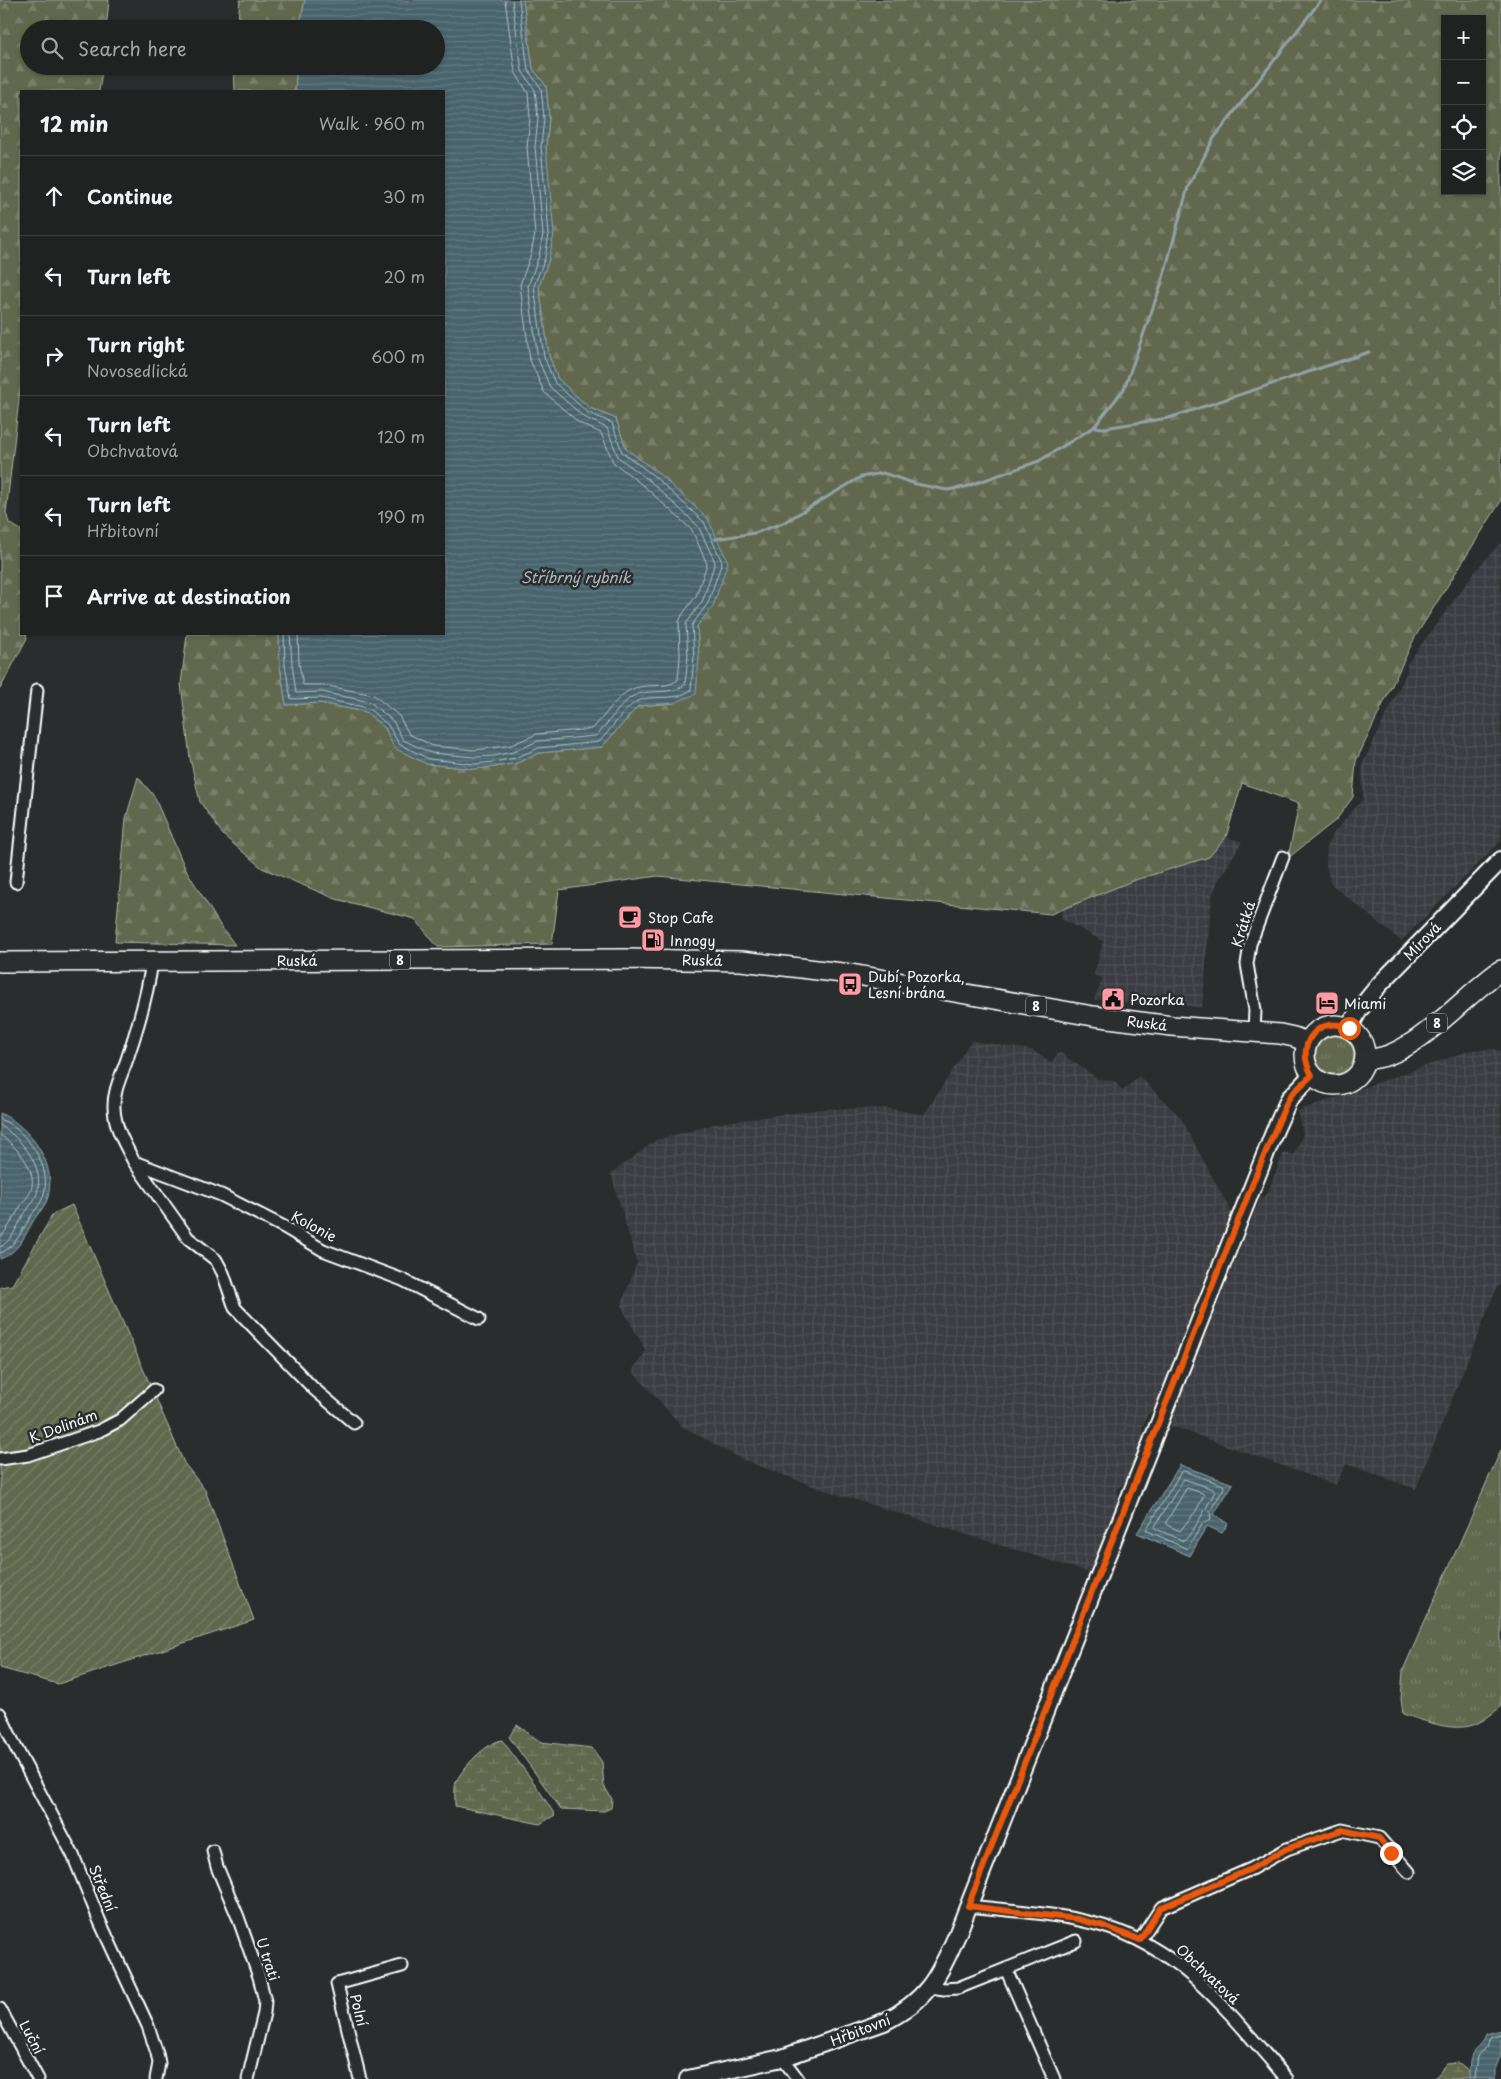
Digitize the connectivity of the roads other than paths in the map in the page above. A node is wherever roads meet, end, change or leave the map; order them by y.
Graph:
1 (37, 690) dead end
2 (1283, 857) dead end
3 (1501, 860) edge
4 (16, 882) dead end
5 (152, 961) junction
6 (0, 962) edge
7 (1501, 970) edge
8 (1349, 1028) junction
9 (1254, 1032) junction
10 (1307, 1042) junction
11 (1365, 1059) junction
12 (1312, 1075) junction
13 (134, 1162) junction
14 (479, 1318) dead end
15 (154, 1390) dead end
16 (354, 1423) dead end
17 (0, 1459) edge
18 (0, 1714) edge
19 (213, 1851) dead end
20 (1409, 1872) dead end
21 (968, 1906) junction
22 (1140, 1940) junction
23 (1076, 1941) dead end
24 (402, 1966) dead end
25 (1006, 1969) junction
26 (931, 1987) junction
27 (0, 2009) edge
28 (782, 2058) junction
29 (38, 2079) edge
30 (156, 2079) edge
31 (248, 2079) edge
32 (360, 2079) edge
33 (688, 2079) edge
34 (798, 2079) edge
35 (1054, 2079) edge
36 (1287, 2079) edge

1 - 4 street
2 - 9 street, Krátká
3 - 8 street, Mírová
5 - 6 main road, Ruská / 8
5 - 9 main road, Ruská / 8
5 - 13 street
7 - 11 main road, 8
8 - 10 main road
8 - 11 main road
9 - 10 main road, Ruská / 8
10 - 12 main road
11 - 12 main road
12 - 21 street, Hřbitovní
13 - 14 street, Kolonie
13 - 16 street
15 - 17 street, K Dolinám
18 - 30 street, Střední
19 - 31 street, U trati
20 - 22 street
21 - 22 street, Obchvatová
21 - 26 street, Hřbitovní
22 - 36 street, Obchvatová
23 - 25 street
24 - 32 street, Polní
25 - 26 street
25 - 35 street
26 - 28 street, Hřbitovní
27 - 29 street, Luční
28 - 33 street, Hřbitovní
28 - 34 street

